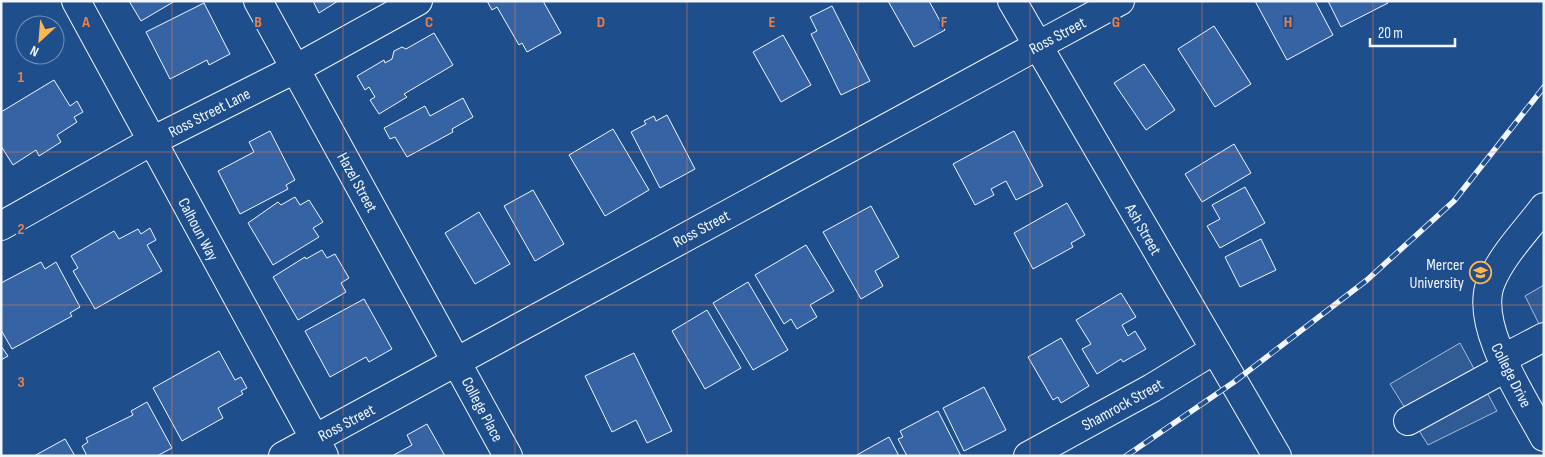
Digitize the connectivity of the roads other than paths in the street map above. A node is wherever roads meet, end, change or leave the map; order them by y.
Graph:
1 (76, 1) edge
2 (258, 1) edge
3 (418, 1) edge
4 (1012, 1) edge
5 (1120, 1) edge
6 (1037, 46) junction
7 (295, 68) junction
8 (152, 141) junction
9 (1544, 207) edge
10 (1, 226) edge
11 (1544, 337) edge
12 (1214, 350) junction
13 (458, 362) junction
14 (1505, 363) junction
15 (1408, 421) dead end
16 (1544, 437) edge
17 (319, 447) edge
18 (1267, 452) edge
19 (283, 456) edge
20 (508, 456) edge
21 (1028, 456) edge

1 - 8 street, Calhoun Way
2 - 7 street, Hazel Street
3 - 7 street, Ross Street Lane
4 - 6 street, Ash Street
5 - 6 street, Ross Street
6 - 12 street, Ash Street
6 - 13 street, Ross Street
7 - 8 street, Ross Street Lane
7 - 13 street, Hazel Street
8 - 10 street, Ross Street Lane
8 - 17 street, Calhoun Way
9 - 14 street, College Drive
11 - 14 street
12 - 18 street, Ash Street
12 - 21 street, Shamrock Street
13 - 17 street, Ross Street
13 - 20 street, College Place
14 - 15 street
14 - 16 street, College Drive
17 - 19 street, Ross Street

